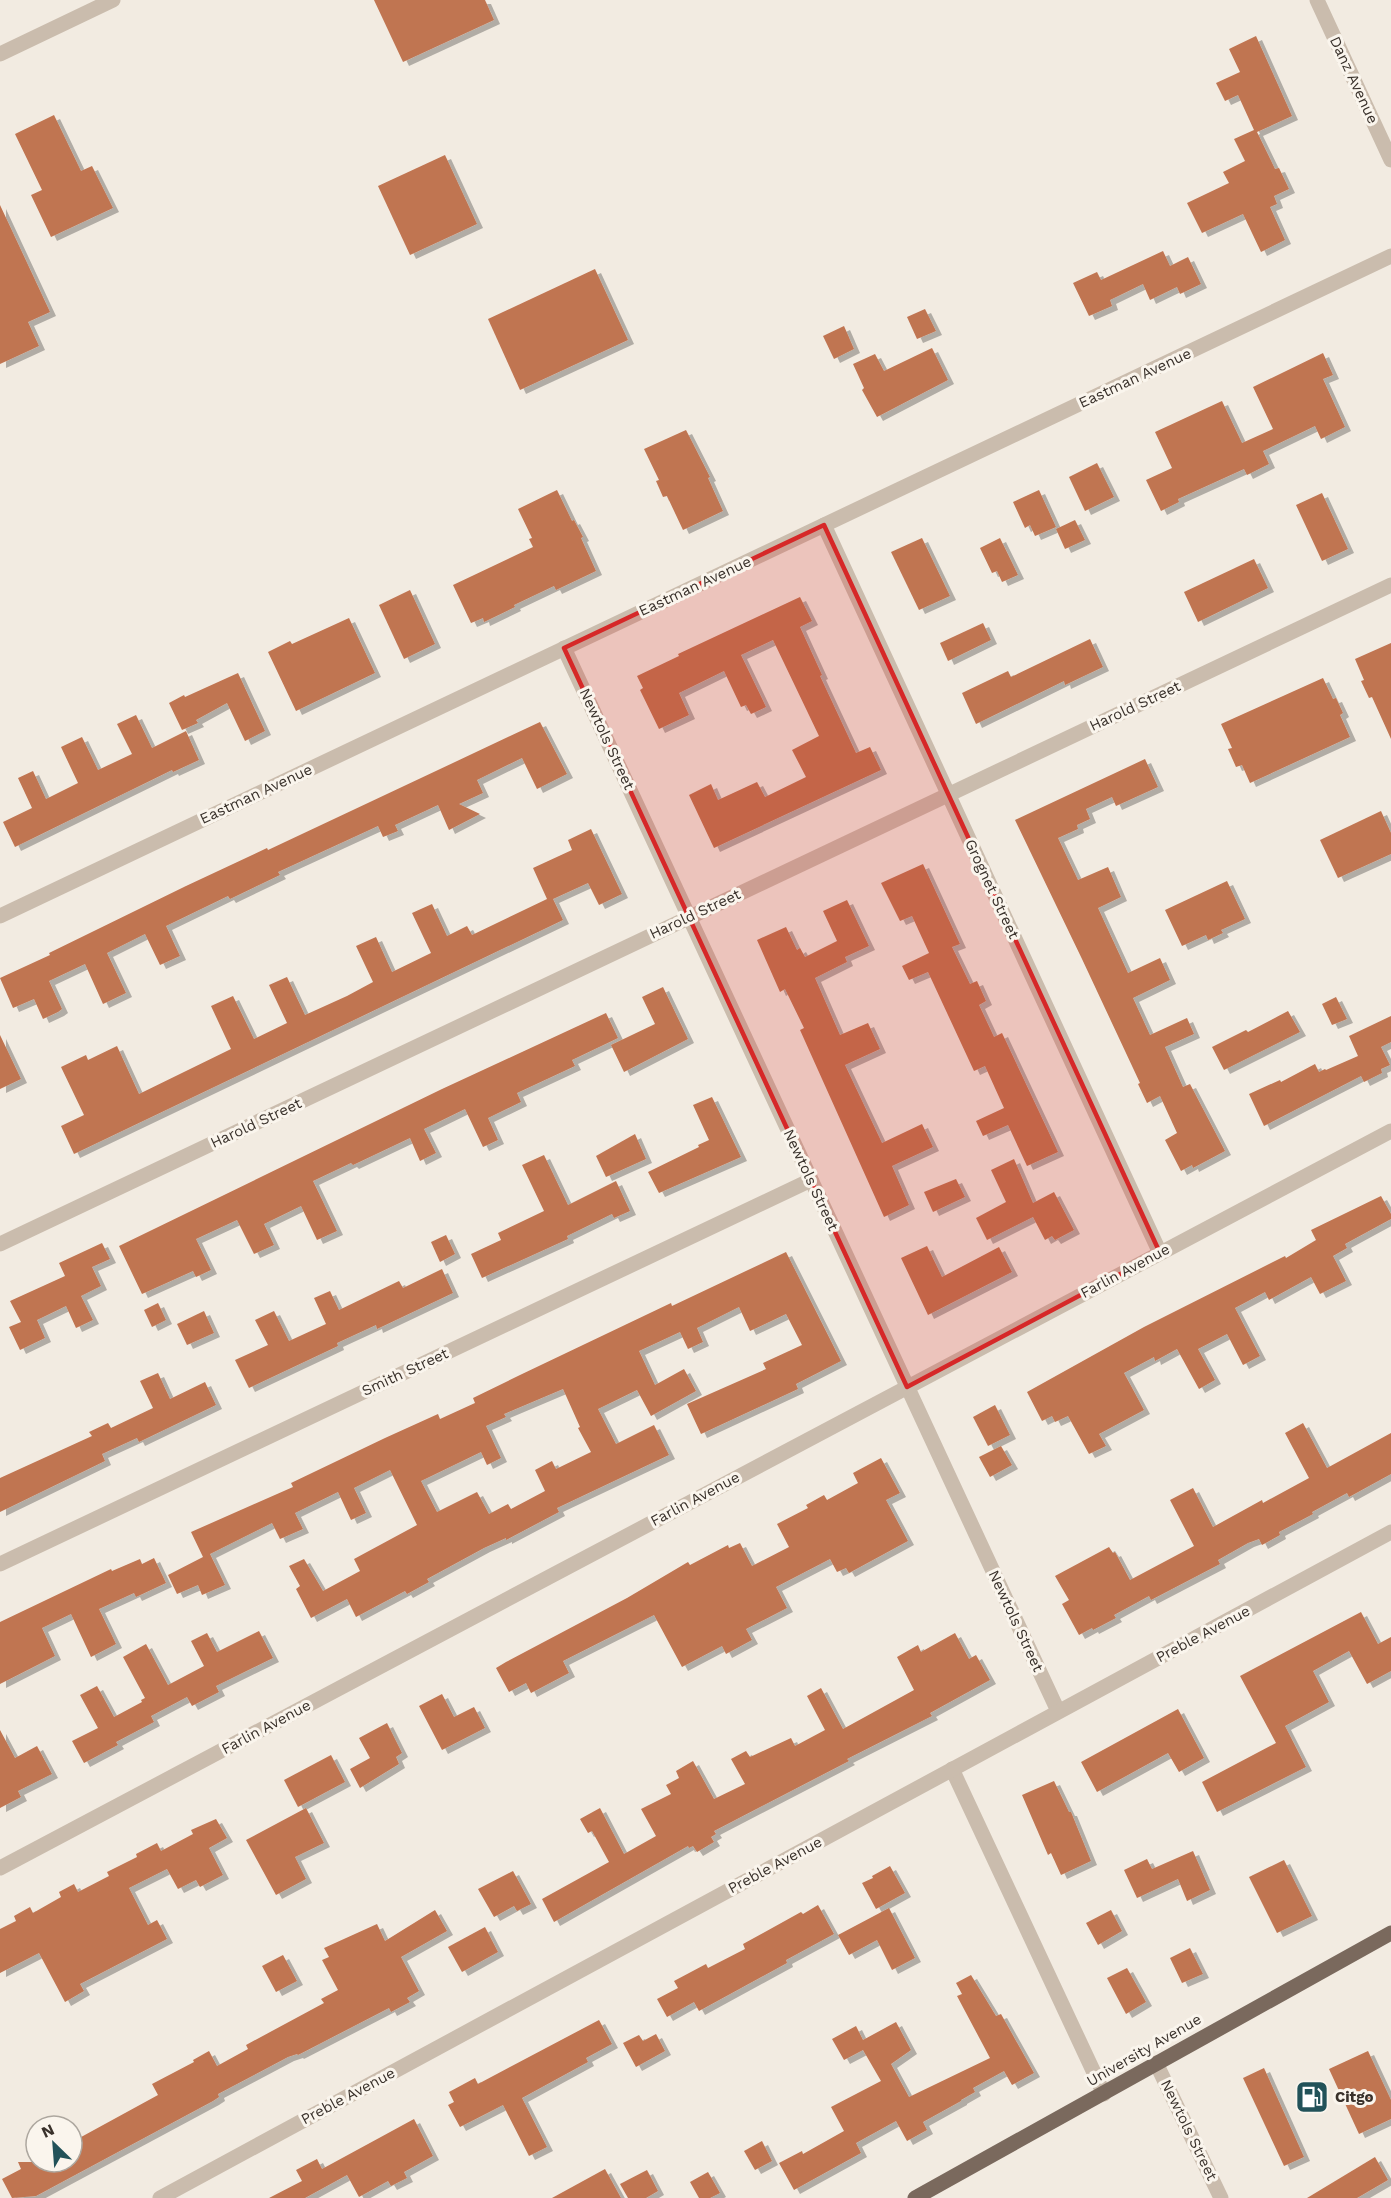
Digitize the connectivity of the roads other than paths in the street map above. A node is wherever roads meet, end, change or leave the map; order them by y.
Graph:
1 (113, 0) edge
2 (1317, 0) edge
3 (0, 54) edge
4 (1391, 160) edge
5 (1391, 256) edge
6 (824, 525) junction
7 (1391, 585) edge
8 (564, 648) junction
9 (948, 795) junction
10 (0, 916) edge
11 (689, 917) junction
12 (1391, 1131) edge
13 (811, 1180) junction
14 (0, 1244) edge
15 (1160, 1253) junction
16 (907, 1387) junction
17 (1391, 1532) edge
18 (0, 1564) edge
19 (1058, 1711) junction
20 (952, 1769) junction
21 (0, 1868) edge
22 (1391, 1933) edge
23 (1156, 2063) junction
24 (1104, 2094) junction
25 (160, 2198) edge
26 (915, 2198) edge
27 (1221, 2198) edge

1 - 3 street
2 - 4 street, Danz Avenue
5 - 6 street, Eastman Avenue
6 - 8 street, Eastman Avenue
6 - 9 street, Grognet Street
7 - 9 street, Harold Street
8 - 10 street, Eastman Avenue
8 - 11 street, Newtols Street
9 - 11 street, Harold Street
9 - 15 street, Grognet Street
11 - 13 street, Newtols Street
11 - 14 street, Harold Street
12 - 15 street, Farlin Avenue
13 - 16 street, Newtols Street
13 - 18 street, Smith Street
15 - 16 street, Farlin Avenue
16 - 19 street, Newtols Street
16 - 21 street, Farlin Avenue
17 - 19 street, Preble Avenue
19 - 20 street, Preble Avenue
20 - 24 street
20 - 25 street, Preble Avenue
22 - 23 main road, University Avenue
23 - 24 main road, University Avenue
23 - 27 street, Newtols Street
24 - 26 main road, University Avenue

